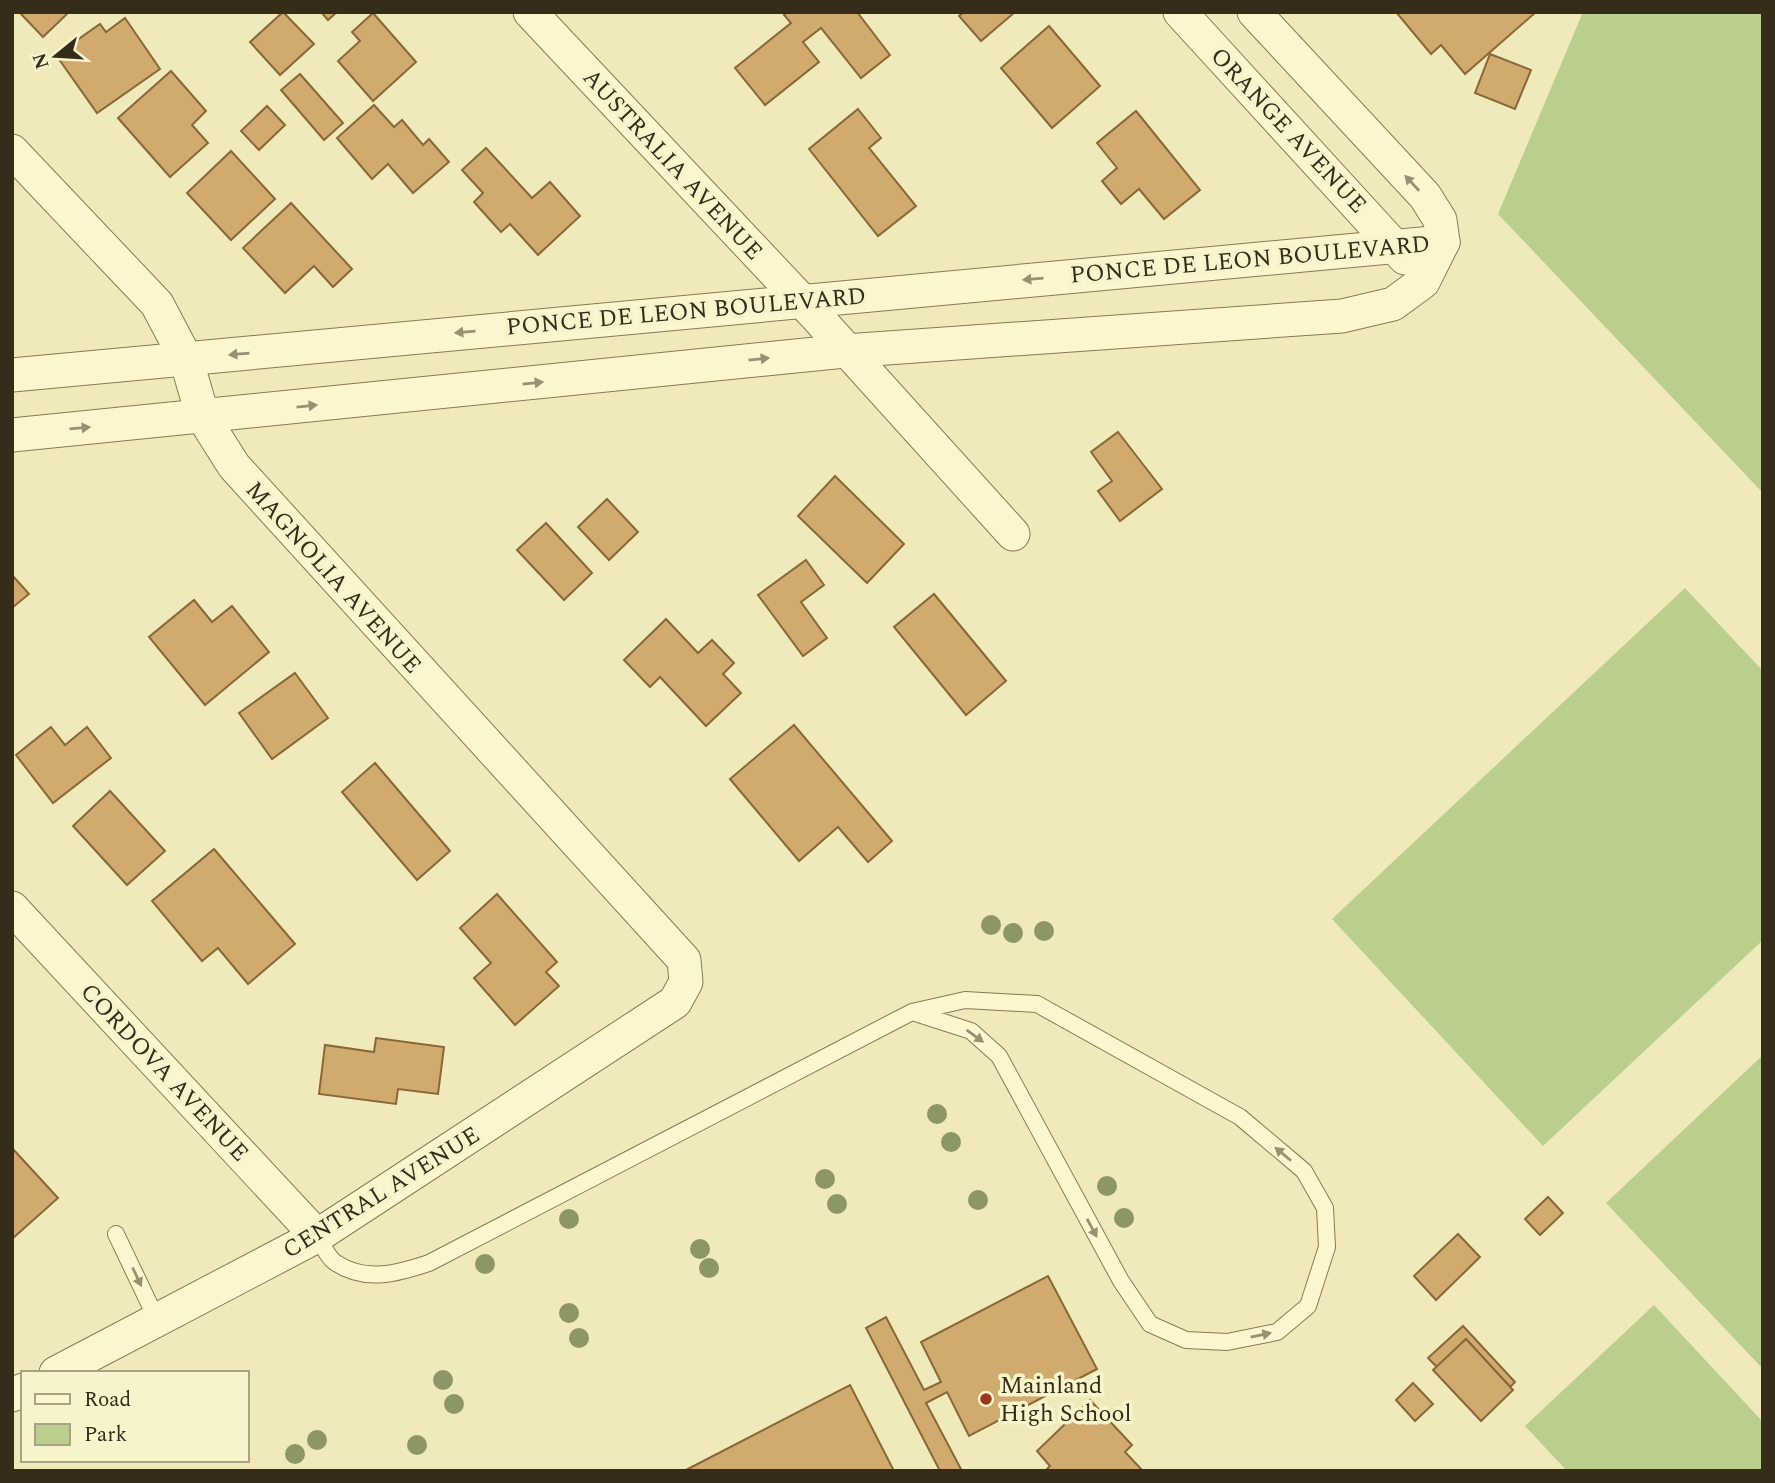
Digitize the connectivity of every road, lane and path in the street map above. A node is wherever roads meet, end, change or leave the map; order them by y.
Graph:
1 (530, 12) edge
2 (1180, 12) edge
3 (1254, 12) edge
4 (12, 151) edge
5 (1443, 242) junction
6 (1395, 246) junction
7 (1423, 282) junction
8 (801, 300) junction
9 (845, 351) junction
10 (186, 359) junction
11 (12, 376) edge
12 (203, 417) junction
13 (12, 435) edge
14 (1013, 534) dead end
15 (12, 908) edge
16 (686, 982) joint
17 (912, 1012) junction
18 (116, 1234) dead end
19 (317, 1236) junction
20 (157, 1320) junction
21 (60, 1371) edge

1 - 8 street, AUSTRALIA AVENUE
2 - 6 street, ORANGE AVENUE
5 -> 3 street
4 - 10 street, MAGNOLIA AVENUE
5 - 6 street, PONCE DE LEON BOULEVARD
5 - 7 street, PONCE DE LEON BOULEVARD
6 - 7 street, ORANGE AVENUE
6 -> 8 street, PONCE DE LEON BOULEVARD
7 - 9 street, PONCE DE LEON BOULEVARD
8 - 9 street, AUSTRALIA AVENUE
8 -> 10 street, PONCE DE LEON BOULEVARD
12 -> 9 street, PONCE DE LEON BOULEVARD
9 - 14 street, AUSTRALIA AVENUE
10 - 11 street, PONCE DE LEON BOULEVARD
10 - 12 street, MAGNOLIA AVENUE
13 -> 12 street, PONCE DE LEON BOULEVARD
12 - 16 street, MAGNOLIA AVENUE
15 - 19 street, CORDOVA AVENUE
16 - 19 street, CENTRAL AVENUE
17 -> 17 lane
17 - 19 lane
18 -> 20 lane
19 - 20 street, CENTRAL AVENUE
20 - 21 street, CENTRAL AVENUE

